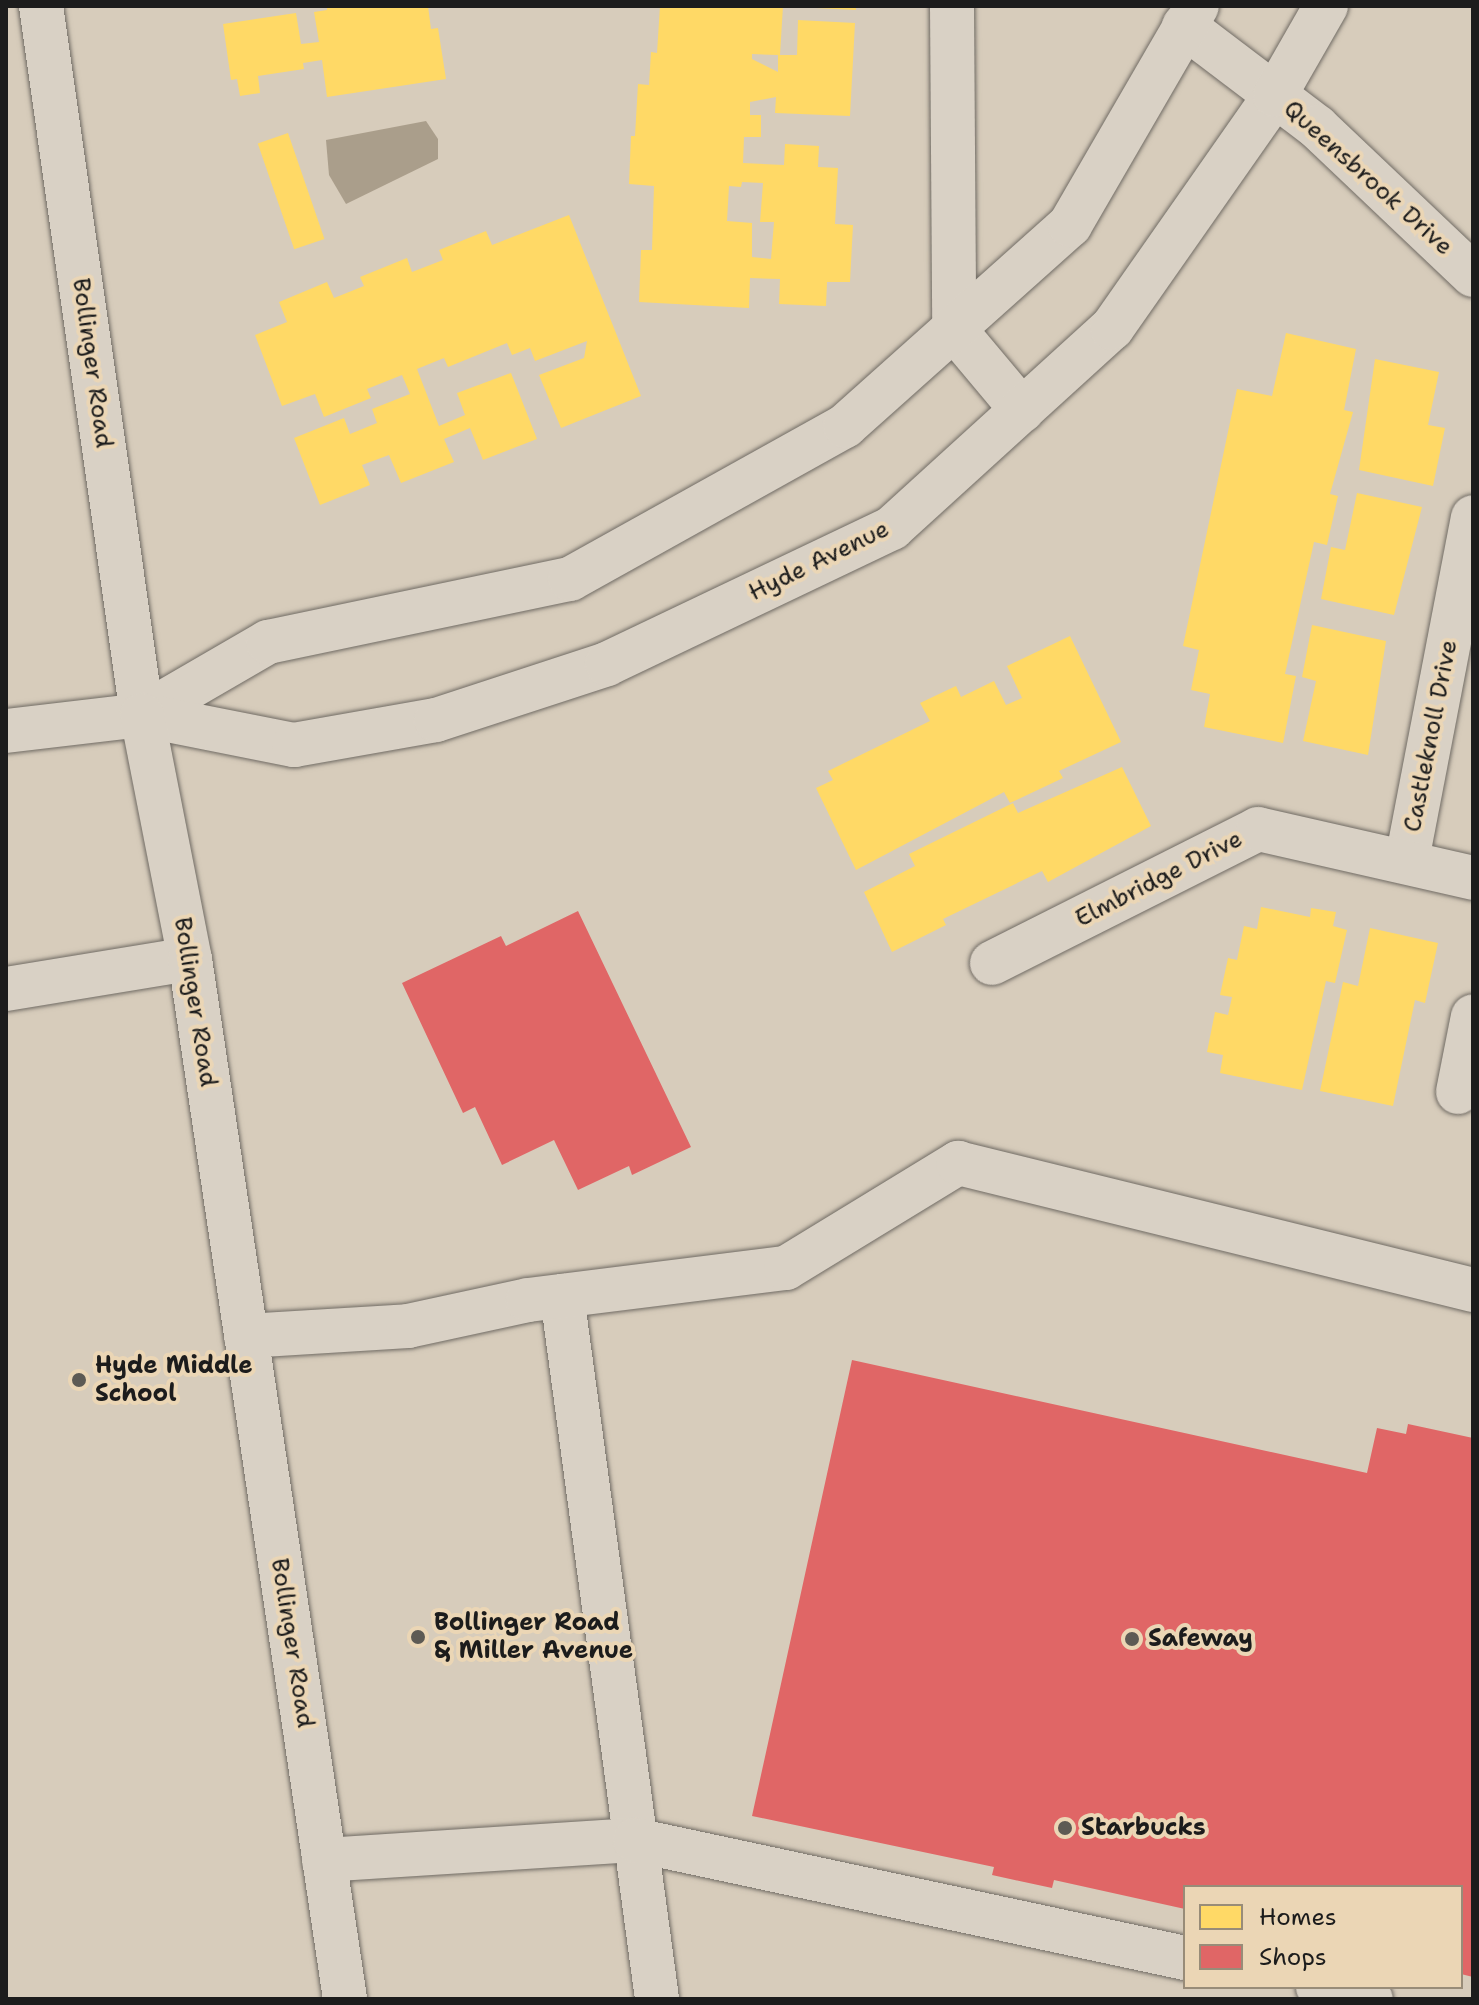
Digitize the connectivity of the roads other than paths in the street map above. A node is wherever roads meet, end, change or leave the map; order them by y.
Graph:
1 (41, 6) edge
2 (952, 6) edge
3 (1326, 6) edge
4 (1190, 16) edge
5 (1275, 95) junction
6 (1473, 275) edge
7 (954, 329) junction
8 (1022, 410) junction
9 (1473, 517) edge
10 (142, 715) junction
11 (6, 731) edge
12 (1407, 860) junction
13 (1473, 878) edge
14 (190, 959) junction
15 (992, 963) dead end
16 (6, 989) edge
17 (1473, 1016) edge
18 (1458, 1092) dead end
19 (1473, 1290) edge
20 (562, 1296) junction
21 (246, 1336) junction
22 (635, 1840) junction
23 (324, 1860) junction
24 (1183, 1958) edge
25 (1327, 1989) edge
26 (345, 1999) edge
27 (657, 1999) edge
28 (1371, 1999) edge

1 - 10 street, Bollinger Road
2 - 7 street
3 - 5 street, Hyde Avenue
4 - 5 street, Queensbrook Drive
4 - 7 street, Hyde Avenue
5 - 6 street, Queensbrook Drive
5 - 8 street, Hyde Avenue
7 - 8 street
7 - 10 street, Hyde Avenue
8 - 10 street, Hyde Avenue
9 - 12 street, Castleknoll Drive
10 - 11 street, Hyde Avenue
10 - 14 street, Bollinger Road
12 - 13 street, Elmbridge Drive
12 - 15 street, Elmbridge Drive
14 - 16 street
14 - 21 street, Bollinger Road
17 - 18 street
19 - 20 street
20 - 21 street
20 - 22 street
21 - 23 street, Bollinger Road
22 - 23 street
22 - 24 street
22 - 27 street
23 - 26 street, Bollinger Road
25 - 28 street

